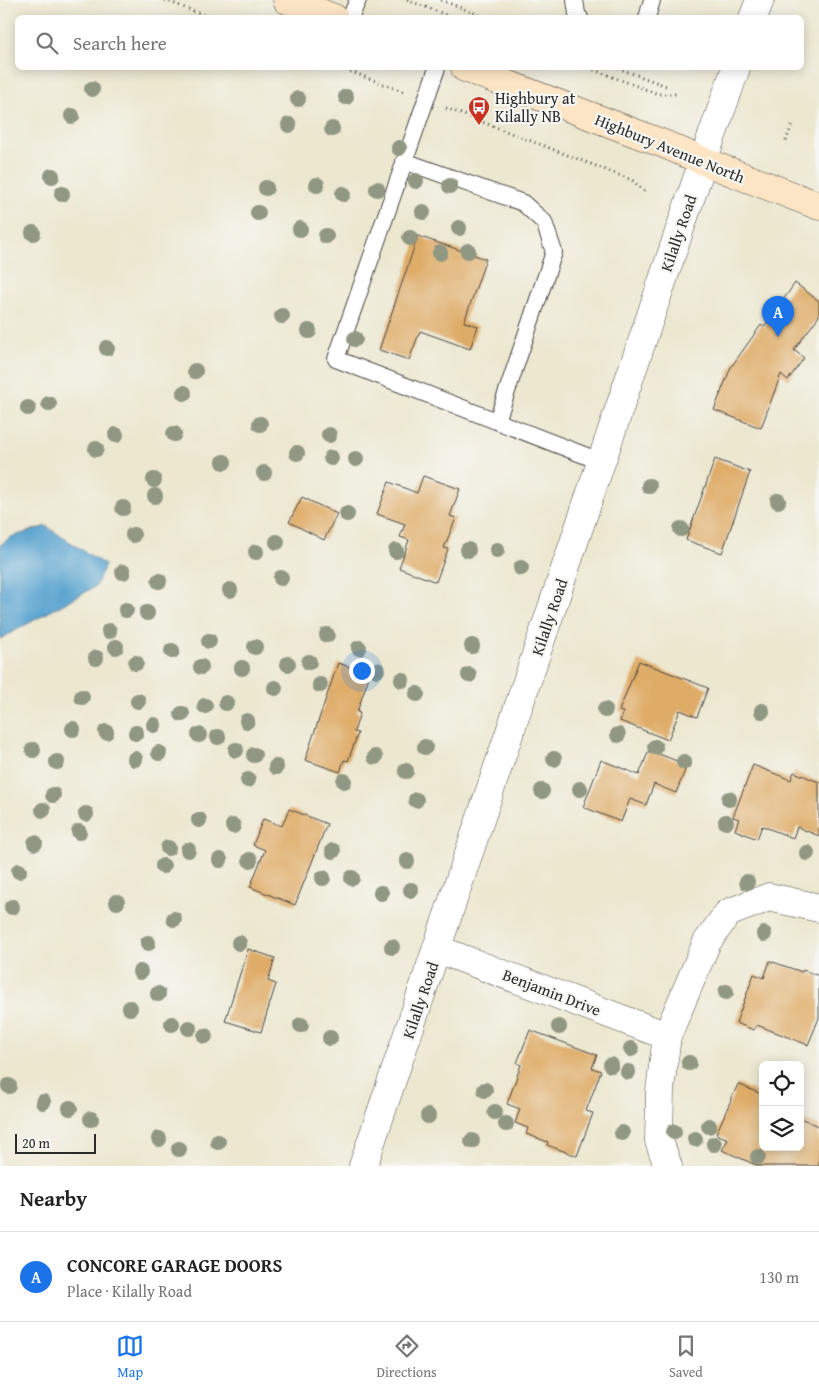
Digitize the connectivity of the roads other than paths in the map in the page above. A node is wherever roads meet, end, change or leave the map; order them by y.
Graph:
1 (287, 0) edge
2 (358, 0) edge
3 (575, 0) edge
4 (650, 0) edge
5 (760, 0) edge
6 (326, 15) edge
7 (351, 15) edge
8 (578, 15) edge
9 (648, 15) edge
10 (755, 15) edge
11 (435, 70) edge
12 (470, 70) edge
13 (735, 70) edge
14 (404, 161) junction
15 (702, 162) junction
16 (819, 206) edge
17 (497, 422) junction
18 (602, 462) junction
19 (819, 908) edge
20 (437, 949) junction
21 (667, 1036) junction
22 (363, 1166) edge
23 (668, 1166) edge

1 - 6 main road
2 - 7 lane
3 - 8 lane
4 - 9 lane
5 - 10 street
11 - 14 lane
12 - 15 main road, Highbury Avenue North
13 - 15 street, Kilally Road
14 - 17 lane
14 - 17 lane
15 - 16 main road, Highbury Avenue North
15 - 18 street, Kilally Road
17 - 18 lane
18 - 20 street, Kilally Road
19 - 21 street
20 - 21 street, Benjamin Drive
20 - 22 street, Kilally Road
21 - 23 street

